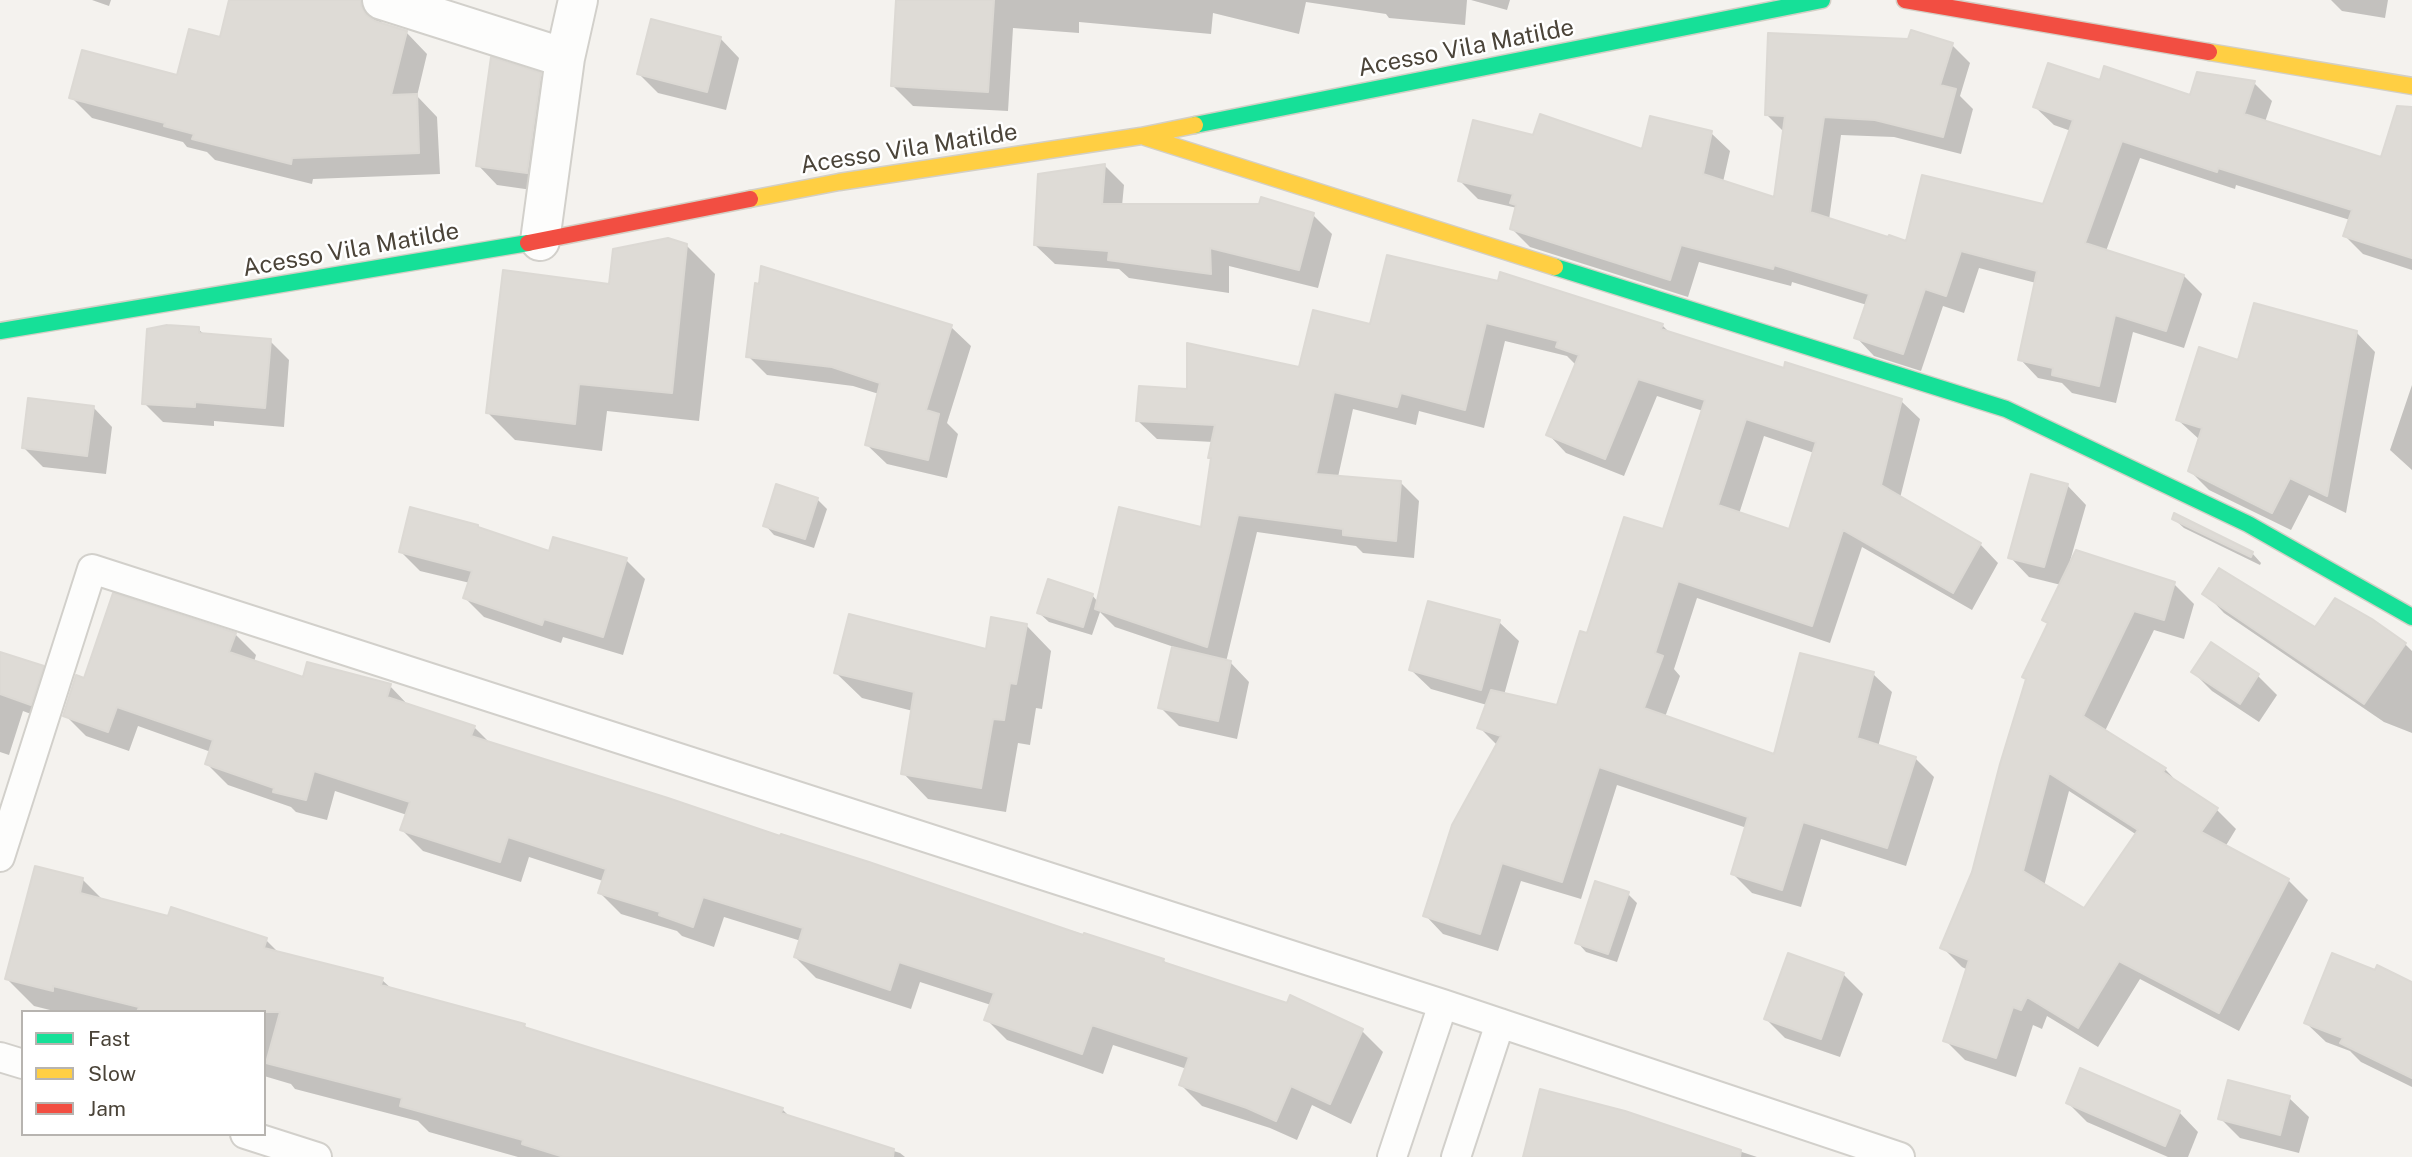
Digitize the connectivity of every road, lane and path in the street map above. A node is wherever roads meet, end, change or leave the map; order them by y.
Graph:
1 (382, 0) edge
2 (578, 0) edge
3 (1822, 0) edge
4 (1905, 0) edge
5 (565, 58) junction
6 (2412, 86) edge
7 (1141, 136) junction
8 (540, 241) junction
9 (0, 331) edge
10 (2412, 617) edge
11 (0, 857) edge
12 (1443, 1004) junction
13 (1500, 1023) junction
14 (0, 1056) edge
15 (21, 1063) edge
16 (251, 1136) edge
17 (317, 1157) edge
18 (1392, 1157) edge
19 (1456, 1157) edge
20 (1900, 1157) edge

1 - 5 street
2 - 5 street
3 - 7 street, Acesso Vila Matilde
4 - 6 street
5 - 8 street
7 - 8 street, Acesso Vila Matilde
7 - 10 street
8 - 9 street, Acesso Vila Matilde
11 - 12 lane
12 - 13 lane
12 - 18 lane
13 - 19 lane
13 - 20 lane
14 - 15 lane
16 - 17 lane

